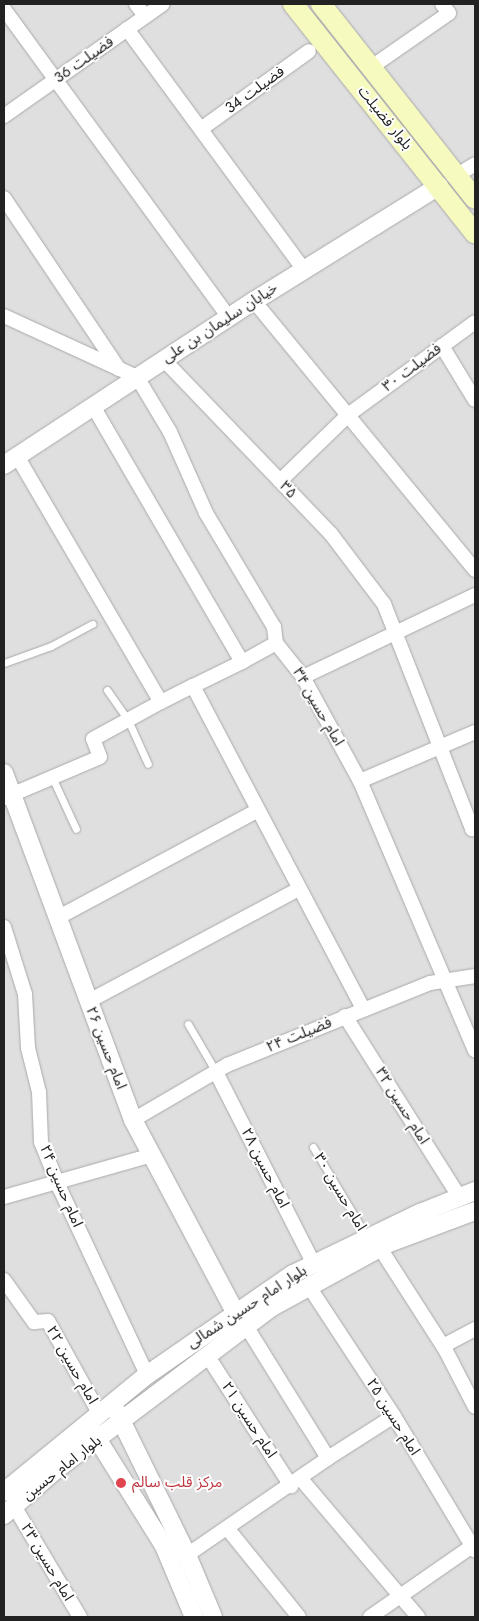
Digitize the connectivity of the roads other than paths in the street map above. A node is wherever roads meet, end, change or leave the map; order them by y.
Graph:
1 (136, 4) edge
2 (163, 4) edge
3 (293, 4) edge
4 (321, 4) edge
5 (442, 4) edge
6 (4, 10) edge
7 (145, 16) junction
8 (127, 29) junction
9 (309, 50) dead end
10 (370, 68) junction
11 (56, 79) junction
12 (4, 116) edge
13 (201, 130) junction
14 (475, 164) edge
15 (456, 176) junction
16 (439, 186) junction
17 (4, 198) edge
18 (475, 199) edge
19 (475, 234) edge
20 (304, 270) junction
21 (254, 301) junction
22 (4, 316) edge
23 (229, 317) junction
24 (475, 322) edge
25 (442, 346) junction
26 (164, 360) junction
27 (120, 370) junction
28 (137, 377) junction
29 (475, 400) edge
30 (93, 406) junction
31 (348, 415) junction
32 (11, 460) edge
33 (280, 481) junction
34 (475, 570) edge
35 (475, 595) edge
36 (92, 624) dead end
37 (397, 632) junction
38 (276, 643) junction
39 (242, 662) junction
40 (4, 663) edge
41 (303, 677) junction
42 (193, 686) junction
43 (108, 690) dead end
44 (161, 702) junction
45 (128, 720) junction
46 (475, 732) edge
47 (442, 747) junction
48 (148, 764) dead end
49 (4, 773) edge
50 (52, 777) junction
51 (360, 781) junction
52 (7, 796) edge
53 (258, 810) junction
54 (76, 829) dead end
55 (474, 831) edge
56 (299, 888) junction
57 (57, 918) junction
58 (4, 928) edge
59 (475, 976) edge
60 (445, 983) junction
61 (88, 1001) junction
62 (363, 1009) junction
63 (345, 1016) junction
64 (188, 1024) dead end
65 (475, 1051) edge
66 (216, 1072) junction
67 (133, 1120) junction
68 (313, 1147) dead end
69 (152, 1155) junction
70 (57, 1183) junction
71 (467, 1194) edge
72 (4, 1197) edge
73 (475, 1211) edge
74 (373, 1243) junction
75 (314, 1264) junction
76 (4, 1280) edge
77 (308, 1285) junction
78 (235, 1312) junction
79 (246, 1326) junction
80 (475, 1329) edge
81 (443, 1346) junction
82 (207, 1355) junction
83 (146, 1375) junction
84 (475, 1407) edge
85 (100, 1413) junction
86 (394, 1416) junction
87 (122, 1421) junction
88 (98, 1439) junction
89 (328, 1458) junction
90 (296, 1483) junction
91 (7, 1505) edge
92 (227, 1528) junction
93 (474, 1547) edge
94 (186, 1555) junction
95 (401, 1594) junction
96 (80, 1617) edge
97 (194, 1617) edge
98 (213, 1617) edge
99 (299, 1617) edge
100 (370, 1617) edge
101 (418, 1617) edge

1 - 7 street
2 - 7 street, فضیلت 36
3 - 16 main road, بلوار فضیلت
4 - 10 main road, بلوار فضیلت
5 - 10 street
6 - 11 street
7 - 8 street, فضیلت 36
8 - 11 street, فضیلت 36
8 - 13 street
9 - 13 street, فضیلت 34
10 - 15 main road, بلوار فضیلت
11 - 12 street, فضیلت 36
11 - 23 street
13 - 20 street
14 - 15 street
15 - 18 main road, بلوار فضیلت
16 - 19 main road, بلوار فضیلت
16 - 20 street, خیابان سلیمان بن علی
17 - 27 street
20 - 21 street, خیابان سلیمان بن علی
21 - 23 street, خیابان سلیمان بن علی
21 - 31 street
22 - 27 street
23 - 26 street, خیابان سلیمان بن علی
24 - 25 street, فضیلت ۳۰
25 - 29 street
25 - 31 street, فضیلت ۳۰
26 - 28 street, خیابان سلیمان بن علی
26 - 33 street, ۳۵
27 - 28 street
28 - 30 street, خیابان سلیمان بن علی
28 - 38 street, امام حسین ۳۴
30 - 32 street, خیابان سلیمان بن علی
30 - 39 street
31 - 33 street, فضیلت ۳۰
31 - 34 street
32 - 44 street
33 - 37 street, ۳۵
35 - 37 street
36 - 40 lane
37 - 41 street
37 - 47 street, ۳۵
38 - 39 street
38 - 41 street, امام حسین ۳۴
39 - 42 street
41 - 51 street, امام حسین ۳۴
42 - 44 street
42 - 53 street
43 - 45 lane
44 - 45 street
45 - 48 lane
45 - 50 street
46 - 47 street
47 - 51 street
47 - 55 street, ۳۵
49 - 52 street, امام حسین ۲۶
50 - 52 street
50 - 54 lane
51 - 60 street, امام حسین ۳۴
52 - 57 street, امام حسین ۲۶
53 - 56 street
53 - 57 street
56 - 61 street
56 - 62 street
57 - 61 street, امام حسین ۲۶
58 - 70 street, امام حسین ۲۴
59 - 60 street, فضیلت ۲۴
60 - 62 street, فضیلت ۲۴
60 - 65 street, امام حسین ۳۴
61 - 67 street, امام حسین ۲۶
62 - 63 street, فضیلت ۲۴
63 - 66 street, فضیلت ۲۴
63 - 71 street, امام حسین ۳۲
64 - 66 lane
66 - 67 street, فضیلت ۲۴
66 - 75 street, امام حسین ۲۸
67 - 69 street, امام حسین ۲۶
68 - 74 lane, امام حسین ۳۰
69 - 70 street
69 - 78 street, امام حسین ۲۶
70 - 72 street
70 - 83 street, امام حسین ۲۴
71 - 74 street, بلوار امام حسین شمالی
73 - 74 street, بلوار امام حسین شمالی
74 - 75 street, بلوار امام حسین شمالی
74 - 77 street, بلوار امام حسین شمالی
74 - 81 street
75 - 78 street, بلوار امام حسین شمالی
76 - 85 street, امام حسین ۲۲
77 - 79 street, بلوار امام حسین شمالی
77 - 86 street, امام حسین ۲۵
78 - 83 street, بلوار امام حسین شمالی
79 - 82 street, بلوار امام حسین شمالی
79 - 89 street
80 - 81 street
81 - 84 street
82 - 87 street, بلوار امام حسین شمالی
82 - 90 street, امام حسین ۲۱
83 - 85 street, بلوار امام حسین شمالی
85 - 87 street
85 - 88 street
85 - 91 street, بلوار امام حسین شمالی
86 - 89 street
86 - 93 street, امام حسین ۲۵
87 - 88 street, بلوار امام حسین
87 - 94 street
88 - 91 street, بلوار امام حسین
88 - 97 street
89 - 90 street
90 - 92 street
90 - 95 street, امام حسین ۲۱
91 - 96 street, امام حسین ۲۳
92 - 94 street
92 - 99 street
93 - 95 street
94 - 98 street
95 - 100 street
95 - 101 street, امام حسین ۲۱

